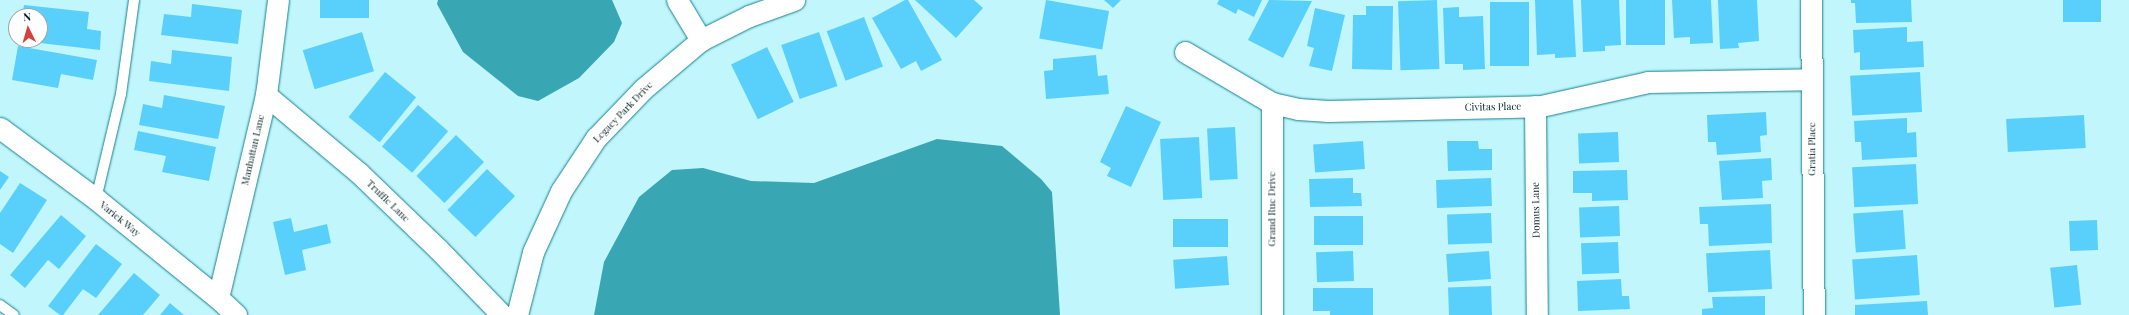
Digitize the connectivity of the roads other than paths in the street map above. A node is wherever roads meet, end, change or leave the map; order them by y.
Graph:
1 (134, 0) edge
2 (278, 0) edge
3 (677, 0) edge
4 (794, 0) edge
5 (1811, 0) edge
6 (701, 40) junction
7 (1185, 52) dead end
8 (1812, 79) junction
9 (266, 95) junction
10 (1272, 104) junction
11 (1535, 106) junction
12 (0, 128) edge
13 (96, 199) junction
14 (218, 298) junction
15 (0, 305) edge
16 (1812, 309) edge
17 (14, 315) edge
18 (236, 315) edge
19 (502, 315) edge
20 (517, 315) edge
21 (1272, 315) edge
22 (1537, 315) edge

1 - 13 lane
2 - 9 street, Manhattan Lane
3 - 6 street
4 - 6 street, Legacy Park Drive
5 - 8 street, Gratia Place
6 - 20 street, Legacy Park Drive
7 - 10 street, Civitas Place
8 - 11 street, Civitas Place
8 - 16 street, Gratia Place
9 - 14 street, Manhattan Lane
9 - 19 street, Truffle Lane
10 - 11 street, Civitas Place
10 - 21 street, Grand Rue Drive
11 - 22 street, Domus Lane
12 - 13 street, Varick Way
13 - 14 street, Varick Way
14 - 18 street, Varick Way
15 - 17 lane

